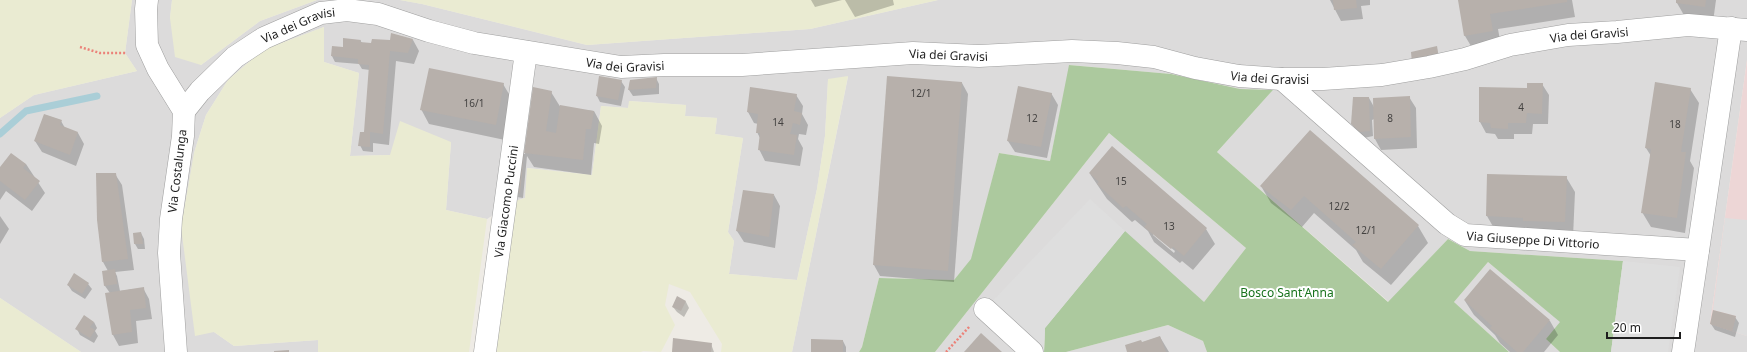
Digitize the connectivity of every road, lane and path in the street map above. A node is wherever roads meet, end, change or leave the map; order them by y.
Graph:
1 (147, 0) edge
2 (1739, 29) edge
3 (147, 45) junction
4 (80, 46) dead end
5 (526, 52) junction
6 (1282, 79) junction
7 (184, 111) junction
8 (1698, 250) junction
9 (985, 309) joint
10 (176, 352) edge
11 (485, 352) edge
12 (946, 352) edge
13 (1032, 352) edge
14 (1683, 352) edge

1 - 3 street
2 - 6 street, Via dei Gravisi
2 - 8 street
3 - 4 path
3 - 7 street
5 - 6 street, Via dei Gravisi
5 - 7 street, Via dei Gravisi
5 - 11 street, Via Giacomo Puccini
6 - 8 street, Via Giuseppe Di Vittorio
7 - 10 street, Via Costalunga
8 - 14 street
9 - 12 path
9 - 13 street

